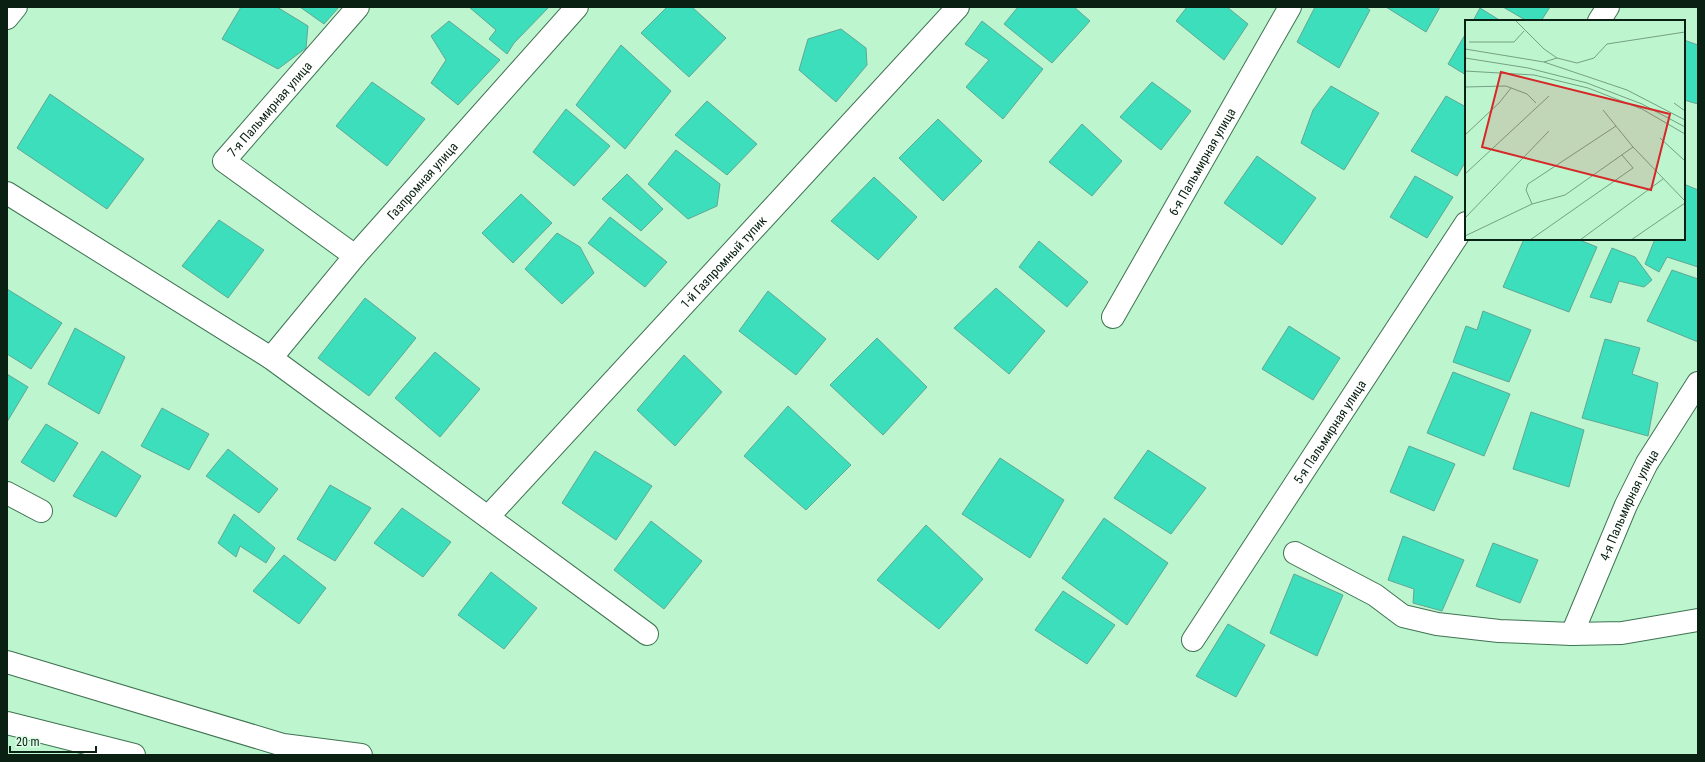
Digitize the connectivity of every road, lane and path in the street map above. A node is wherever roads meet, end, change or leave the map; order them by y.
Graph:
1 (16, 7) edge
2 (358, 7) edge
3 (578, 7) edge
4 (958, 7) edge
5 (1290, 7) edge
6 (1608, 7) edge
7 (7, 18) edge
8 (1599, 20) edge
9 (7, 192) edge
10 (1465, 226) edge
11 (354, 256) junction
12 (1113, 316) dead end
13 (272, 358) junction
14 (1698, 383) edge
15 (7, 493) edge
16 (41, 511) dead end
17 (488, 517) junction
18 (1295, 553) dead end
19 (1698, 620) edge
20 (647, 634) dead end
21 (1572, 634) junction
22 (1193, 640) dead end
23 (7, 662) edge
24 (7, 723) edge
25 (134, 755) edge
26 (361, 755) edge

1 - 7 street
2 - 11 street, 7-я Пальмирная улица
3 - 11 street, Газпромная улица
4 - 17 street, 1-й Газпромный тупик
5 - 12 street, 6-я Пальмирная улица
6 - 8 street
9 - 13 street
10 - 22 street, 5-я Пальмирная улица
11 - 13 street, Газпромная улица
13 - 17 street
14 - 21 street, 4-я Пальмирная улица
15 - 16 street
17 - 20 street
18 - 21 street
19 - 21 street
23 - 26 street
24 - 25 street

